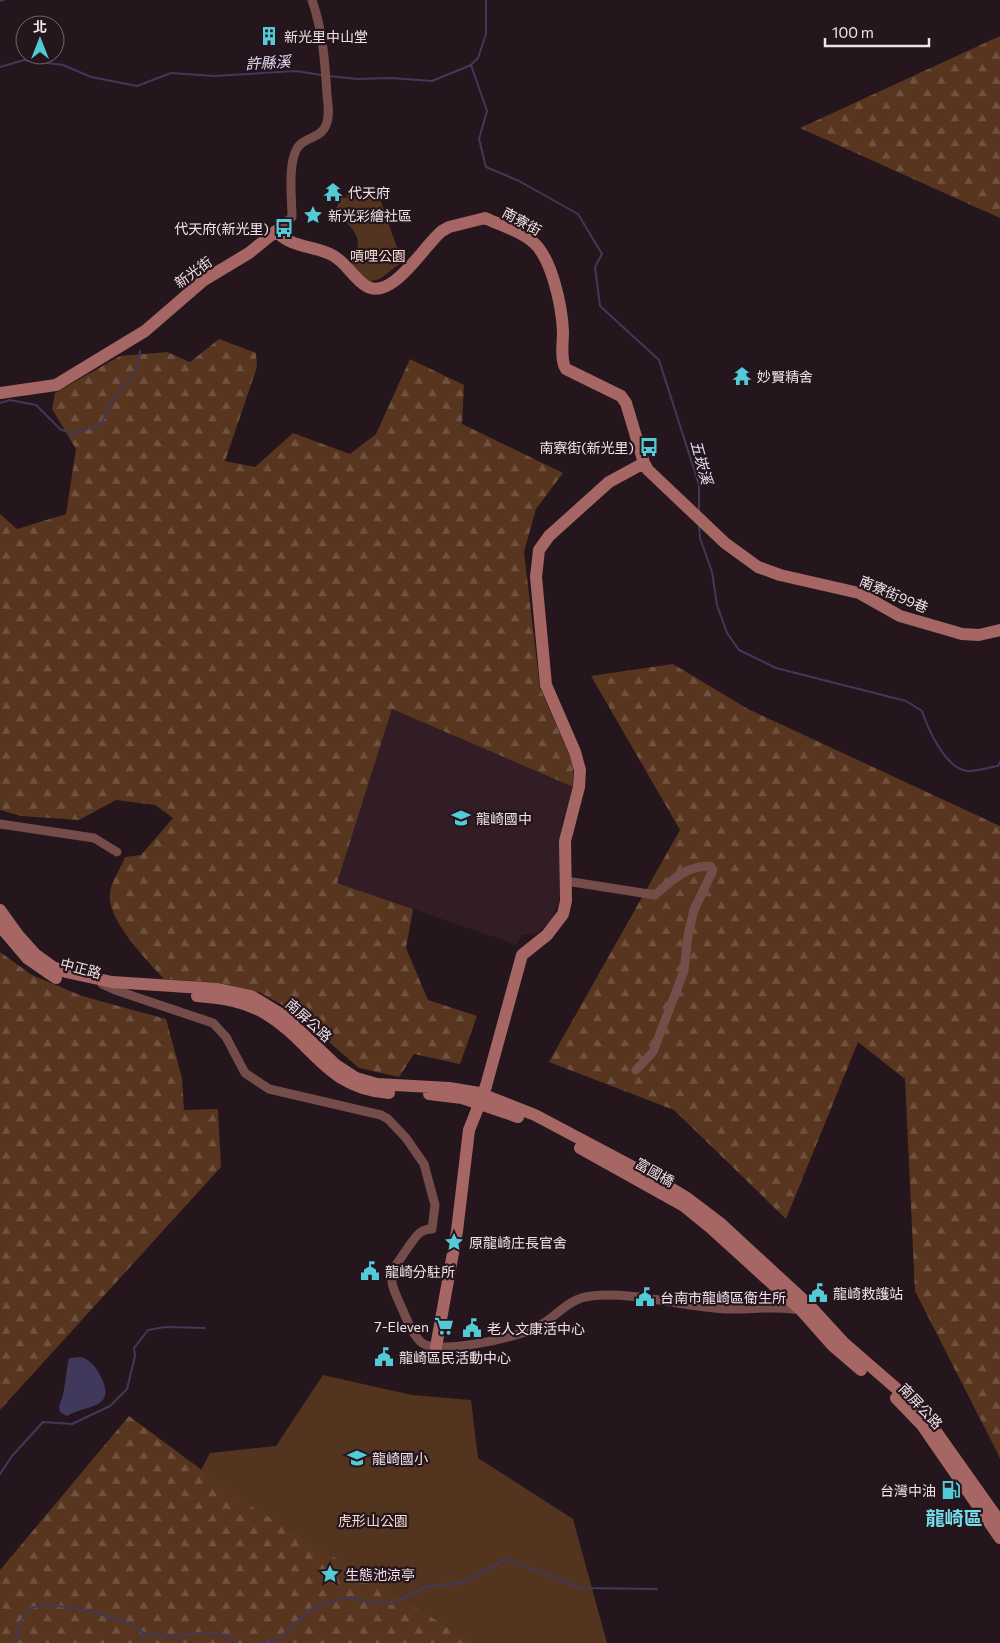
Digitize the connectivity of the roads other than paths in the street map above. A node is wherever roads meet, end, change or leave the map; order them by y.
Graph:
1 (312, 0) edge
2 (276, 232) junction
3 (0, 393) edge
4 (644, 464) junction
5 (1000, 630) edge
6 (0, 824) edge
7 (117, 852) dead end
8 (566, 881) junction
9 (0, 910) edge
10 (0, 926) edge
11 (93, 979) junction
12 (115, 990) junction
13 (636, 1070) dead end
14 (497, 1104) junction
15 (806, 1308) junction
16 (436, 1346) junction
17 (1000, 1522) edge
18 (1000, 1538) edge

1 - 2 street, 新光街
2 - 3 street, 新光街
2 - 4 street, 南寮街
4 - 5 street, 南寮街99巷
4 - 8 street
6 - 7 street
8 - 13 street
8 - 16 street, bridge
9 - 11 street, 中正路
10 - 12 street, 中正路
11 - 12 street
11 - 14 street, 南屏公路
12 - 14 street, 南屏公路
12 - 16 street
14 - 15 street, 富國橋
15 - 16 street
15 - 17 street, 南屏公路
15 - 18 street, 南屏公路

